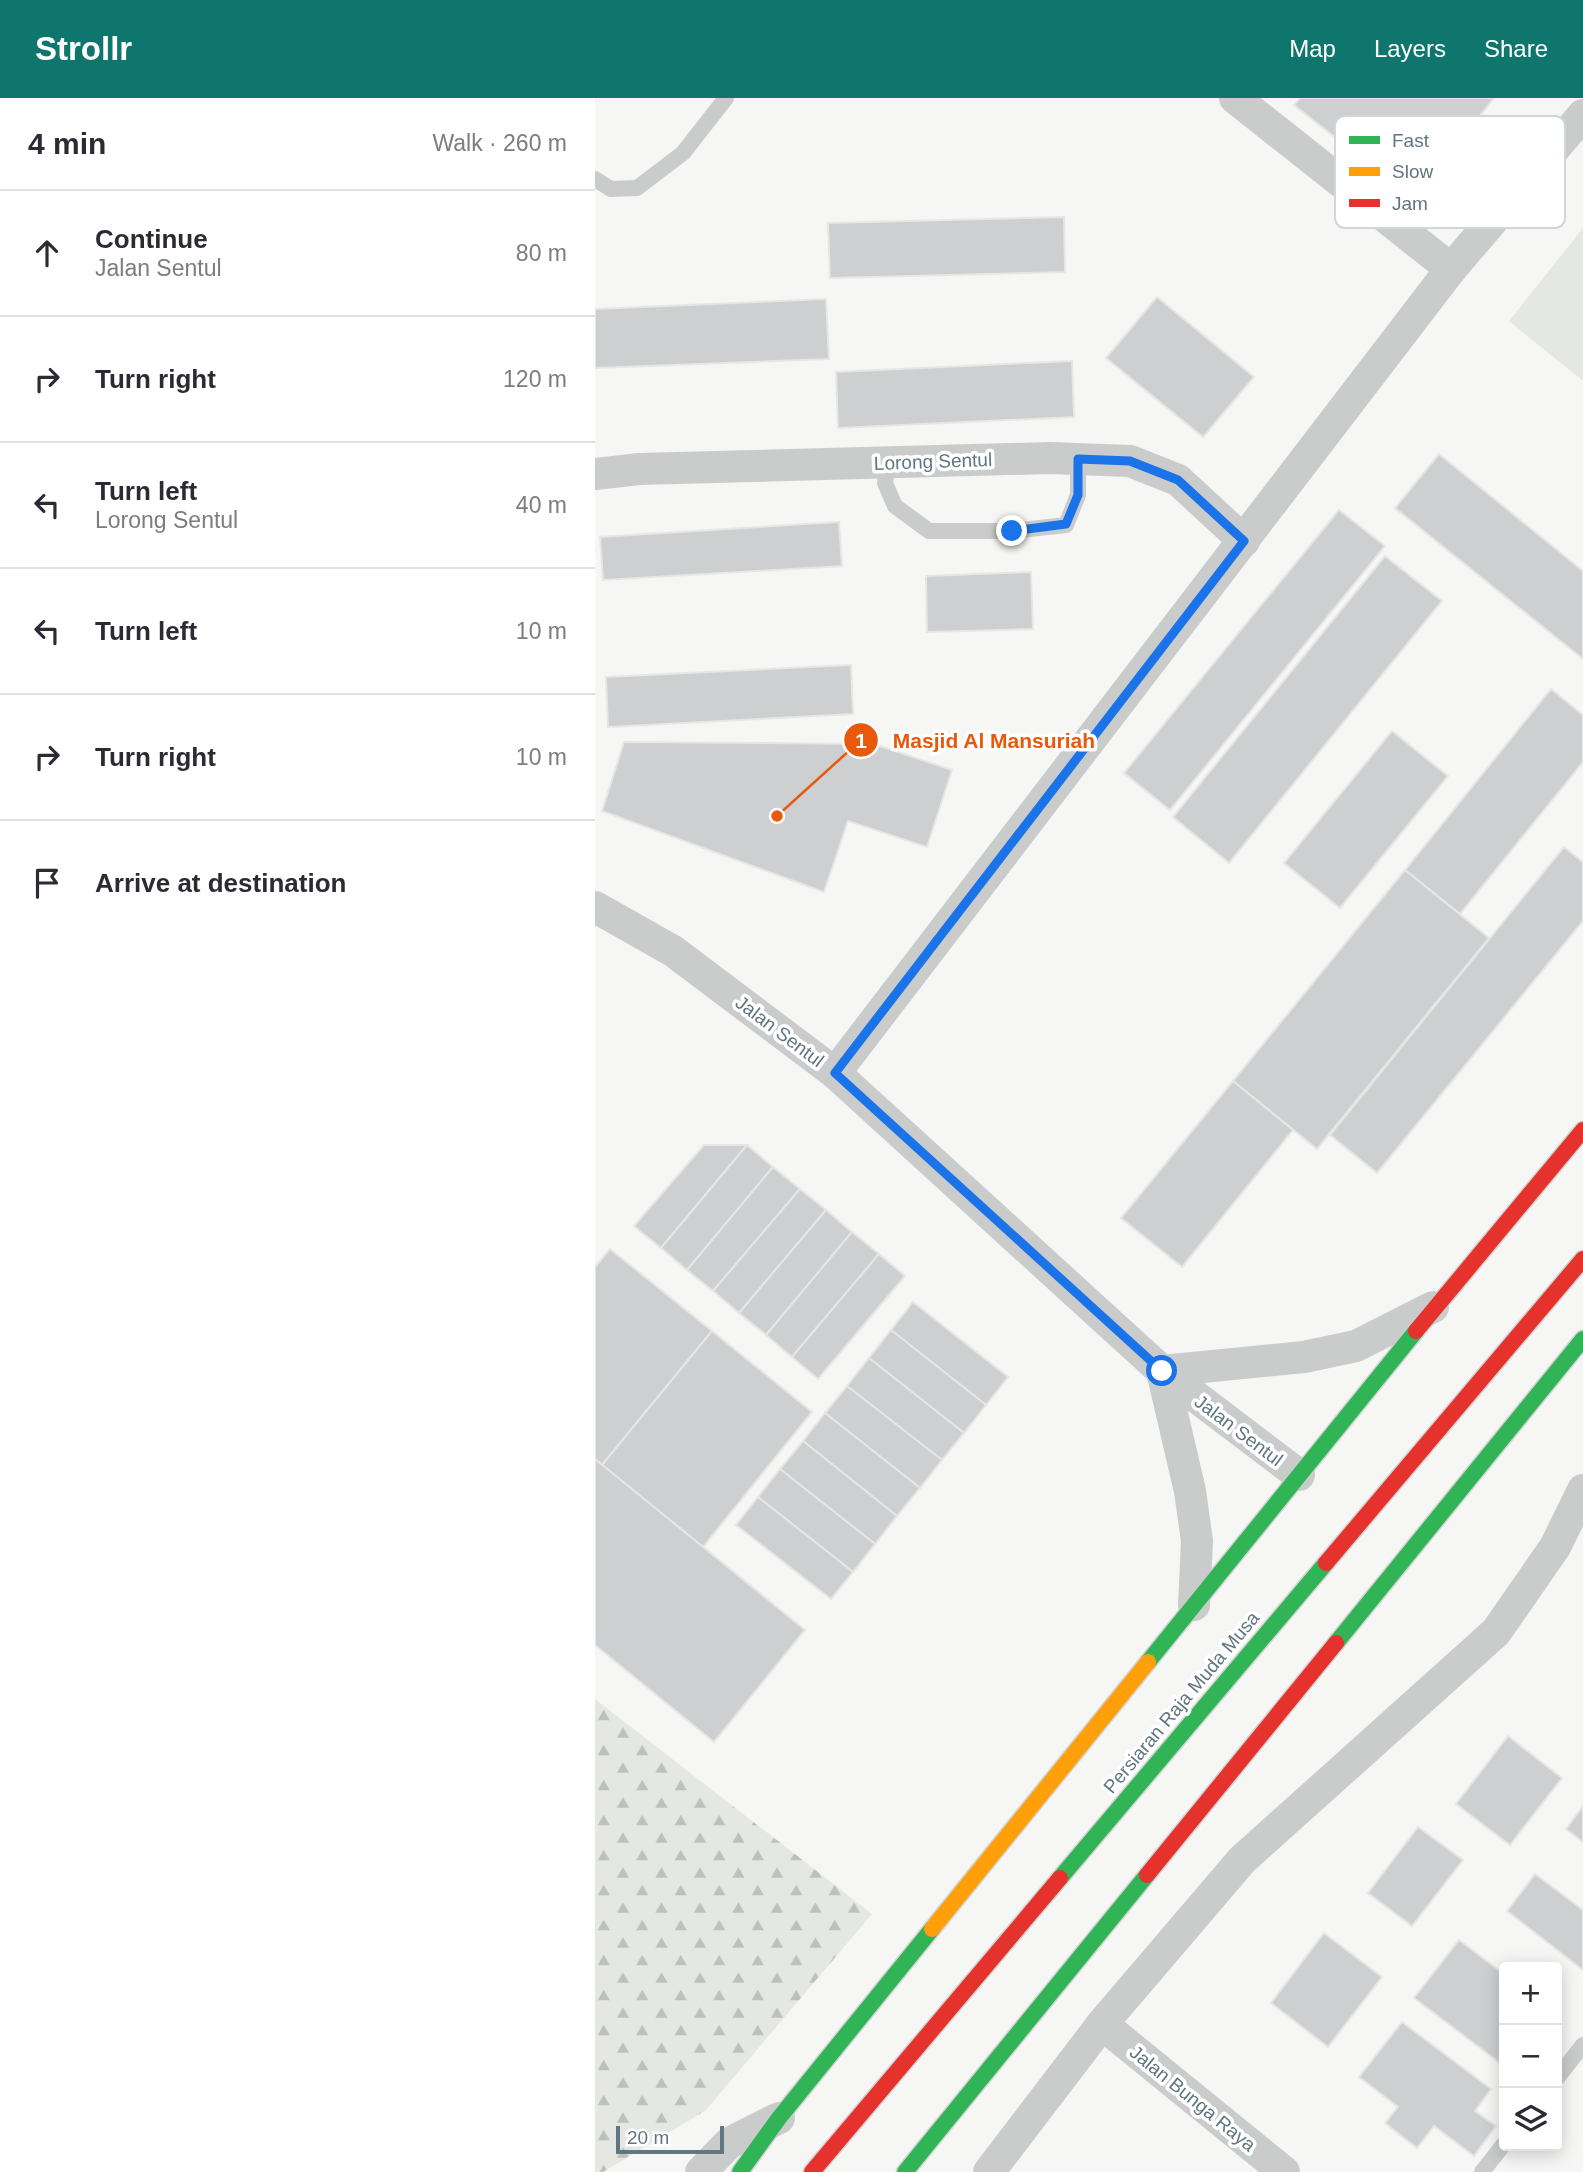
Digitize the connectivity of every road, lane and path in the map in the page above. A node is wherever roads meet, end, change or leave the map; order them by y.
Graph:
1 (726, 98) edge
2 (1235, 98) edge
3 (1583, 115) edge
4 (1565, 136) edge
5 (1335, 178) edge
6 (595, 179) edge
7 (1398, 228) edge
8 (1487, 228) edge
9 (1451, 270) junction
10 (1078, 459) junction
11 (888, 463) junction
12 (595, 474) edge
13 (1244, 541) junction
14 (595, 907) edge
15 (835, 1073) junction
16 (1583, 1130) edge
17 (1583, 1259) edge
18 (1437, 1305) junction
19 (1583, 1339) edge
20 (1162, 1371) junction
21 (1299, 1475) junction
22 (1583, 1490) edge
23 (1194, 1605) junction
24 (1102, 2024) junction
25 (1583, 2045) edge
26 (1562, 2072) edge
27 (779, 2118) junction
28 (729, 2143) junction
29 (1499, 2150) edge
30 (674, 2172) edge
31 (701, 2172) edge
32 (740, 2172) edge
33 (812, 2172) edge
34 (905, 2172) edge
35 (989, 2172) edge
36 (1284, 2172) edge
37 (1482, 2172) edge

1 - 6 lane
2 - 5 street
3 - 4 street
7 - 9 street
8 - 9 street
9 - 13 street
10 - 11 street, Lorong Sentul
10 - 11 lane
10 - 13 street, Lorong Sentul
11 - 12 street, Lorong Sentul
13 - 15 street
14 - 15 street, Jalan Sentul
15 - 20 street, Jalan Sentul
16 - 18 main road
17 - 33 main road, Persiaran Raja Muda Musa
18 - 20 street
18 - 21 main road
19 - 34 main road
20 - 21 street, Jalan Sentul
20 - 23 street
21 - 23 main road
22 - 24 street
23 - 27 main road
24 - 35 street
24 - 36 street, Jalan Bunga Raya
25 - 26 lane
27 - 28 street
27 - 32 main road
28 - 30 street
28 - 31 street
29 - 37 lane

